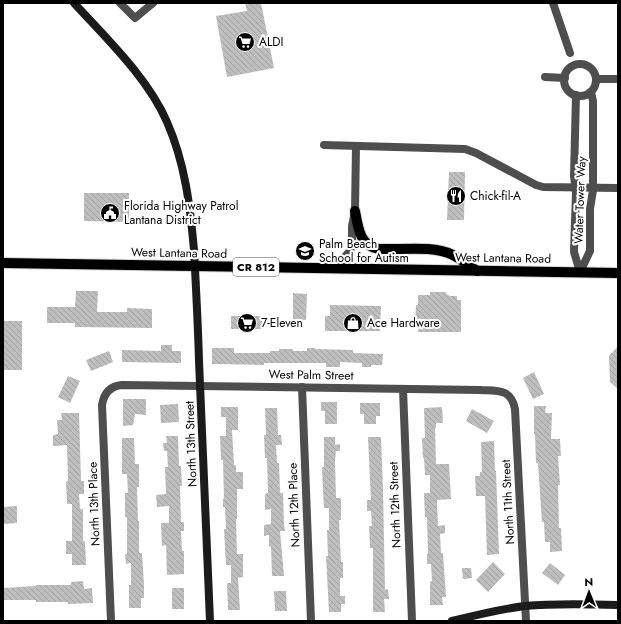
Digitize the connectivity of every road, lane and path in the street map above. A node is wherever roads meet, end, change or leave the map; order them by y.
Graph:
1 (74, 3) edge
2 (120, 3) edge
3 (153, 3) edge
4 (553, 3) edge
5 (570, 53) junction
6 (580, 65) junction
7 (570, 68) junction
8 (545, 77) dead end
9 (565, 78) junction
10 (596, 79) junction
11 (616, 79) dead end
12 (591, 92) junction
13 (576, 95) junction
14 (324, 145) dead end
15 (356, 146) junction
16 (593, 187) junction
17 (575, 188) junction
18 (618, 188) edge
19 (355, 211) junction
20 (3, 263) edge
21 (195, 266) junction
22 (336, 268) junction
23 (476, 271) junction
24 (580, 272) junction
25 (618, 273) edge
26 (200, 386) junction
27 (302, 387) junction
28 (111, 388) joint
29 (403, 389) junction
30 (511, 397) joint
31 (618, 604) edge
32 (525, 606) junction
33 (111, 621) edge
34 (210, 621) edge
35 (311, 621) edge
36 (412, 621) edge
37 (452, 621) edge
38 (526, 621) edge

1 - 21 street, North 13th Street
2 - 3 street
4 - 5 street
5 - 6 street
5 - 7 street
6 - 7 street
6 - 10 street
7 - 9 street
8 - 9 street
9 - 13 street
10 - 11 street
10 - 12 street, Water Tower Way
12 - 13 street
12 - 16 street, Water Tower Way
13 - 17 street, Water Tower Way
14 - 15 street
15 - 17 street
15 - 19 street
16 - 17 street
16 - 18 street
16 - 24 street, Water Tower Way
17 - 24 street, Water Tower Way
19 - 22 street
19 - 23 main road
20 - 21 main road, West Lantana Road / CR 812
21 - 22 main road, West Lantana Road / CR 812
21 - 26 street, North 13th Street
22 - 23 main road, West Lantana Road / CR 812
23 - 24 main road, West Lantana Road / CR 812
24 - 25 main road, West Lantana Road / CR 812
26 - 27 street, West Palm Street
26 - 28 street, West Palm Street
26 - 34 street, North 13th Street
27 - 29 street, West Palm Street
27 - 35 street, North 12th Place
28 - 33 street, North 13th Place
29 - 30 street, West Palm Street
29 - 36 street, North 12th Street
30 - 32 street, North 11th Street
31 - 32 street
32 - 37 street
32 - 38 street, North 11th Street

